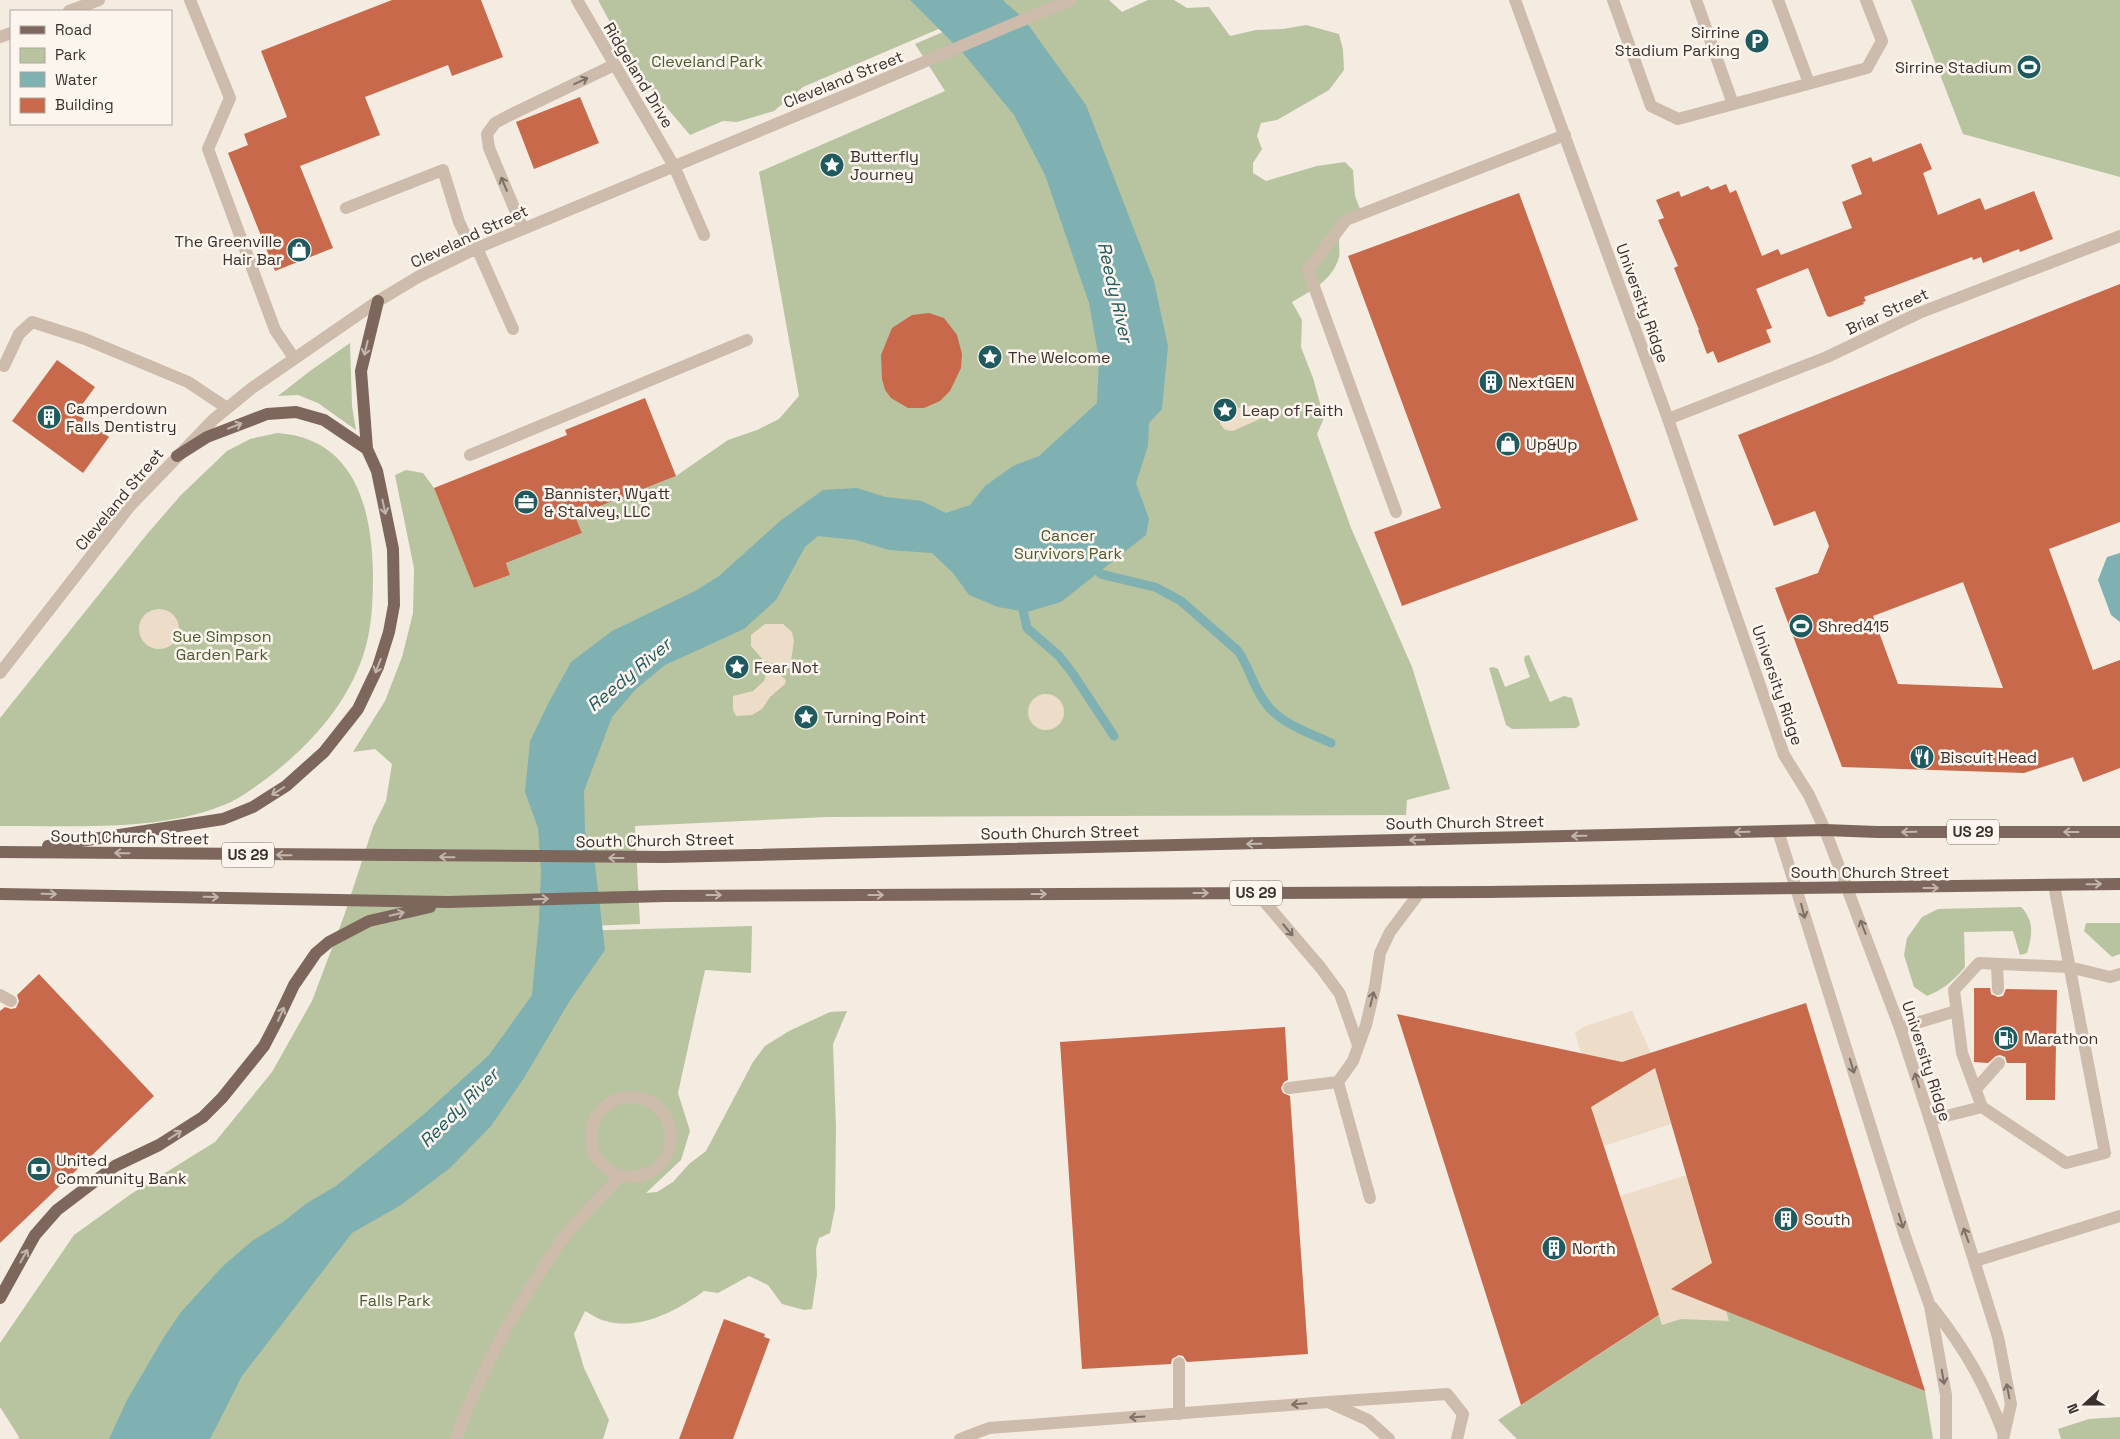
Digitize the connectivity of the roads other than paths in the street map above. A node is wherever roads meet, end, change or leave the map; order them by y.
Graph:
1 (99, 0) edge
2 (190, 0) edge
3 (577, 0) edge
4 (1070, 0) edge
5 (1515, 0) edge
6 (1612, 0) edge
7 (1696, 0) edge
8 (1778, 0) edge
9 (1866, 0) edge
10 (72, 10) edge
11 (614, 65) junction
12 (1809, 83) junction
13 (1734, 104) junction
14 (1565, 135) junction
15 (674, 166) junction
16 (346, 208) dead end
17 (523, 229) junction
18 (704, 235) dead end
19 (2120, 236) edge
20 (475, 249) junction
21 (378, 301) junction
22 (512, 329) dead end
23 (747, 340) dead end
24 (294, 358) junction
25 (4, 366) dead end
26 (227, 408) junction
27 (1668, 419) junction
28 (367, 449) junction
29 (470, 455) dead end
30 (177, 456) junction
31 (1396, 512) dead end
32 (2, 667) edge
33 (1825, 830) junction
34 (1778, 831) junction
35 (2120, 832) edge
36 (6, 852) edge
37 (2120, 884) edge
38 (2054, 885) junction
39 (1797, 888) junction
40 (1848, 889) junction
41 (1420, 892) junction
42 (1257, 893) junction
43 (0, 894) edge
44 (448, 902) junction
45 (1997, 964) junction
46 (2070, 967) junction
47 (2120, 974) edge
48 (1998, 989) dead end
49 (1956, 1011) junction
50 (1900, 1028) junction
51 (1358, 1045) junction
52 (1999, 1063) dead end
53 (1338, 1082) junction
54 (1289, 1088) dead end
55 (1976, 1089) junction
56 (1982, 1107) junction
57 (1930, 1120) junction
58 (620, 1176) junction
59 (1370, 1198) dead end
60 (2120, 1216) edge
61 (1975, 1261) junction
62 (0, 1298) edge
63 (1930, 1306) junction
64 (1179, 1363) dead end
65 (1328, 1402) junction
66 (1180, 1414) junction
67 (2004, 1438) edge
68 (456, 1439) edge
69 (960, 1439) edge
70 (1389, 1439) edge
71 (1457, 1439) edge
72 (1946, 1439) edge

1 - 10 street
2 - 24 street
3 - 11 street, Ridgeland Drive
4 - 15 street, Cleveland Street
5 - 14 street, University Ridge
6 - 13 street
7 - 13 street
8 - 12 street
9 - 12 street
11 - 15 street, Ridgeland Drive
17 -> 11 street
12 - 13 street
14 - 27 street, University Ridge
14 - 31 street
15 - 17 street, Cleveland Street
15 - 18 street, Ridgeland Drive
16 - 20 street
17 - 20 street, Cleveland Street
19 - 27 street, Briar Street
20 - 21 street, Cleveland Street
20 - 22 street
21 - 24 street, Cleveland Street
21 -> 28 main road
23 - 29 street
24 - 26 street, Cleveland Street
25 - 26 street
26 - 30 street, Cleveland Street
27 - 33 street, University Ridge
30 -> 28 main road
28 -> 36 main road
30 - 32 street, Cleveland Street
33 - 34 main road, South Church Street / US 29
35 -> 33 main road, South Church Street / US 29
33 - 40 street, University Ridge
34 -> 36 main road, South Church Street / US 29
34 - 39 street
38 -> 37 main road, South Church Street / US 29
40 -> 38 main road, South Church Street / US 29
38 - 46 street
39 - 40 main road, South Church Street / US 29
39 - 41 main road, South Church Street / US 29
39 -> 63 street
50 -> 40 street, University Ridge
41 - 42 main road, South Church Street / US 29
51 -> 41 street
44 -> 42 main road, South Church Street / US 29
42 -> 51 street
43 -> 44 main road, South Church Street / US 29
62 -> 44 main road
45 - 46 street
45 - 48 street
45 - 49 street
46 - 47 street
46 - 56 street
49 - 50 street
49 - 55 street
57 -> 50 street, University Ridge
51 - 53 street
52 - 55 street
53 - 54 street
53 - 59 street
55 - 56 street
56 - 57 street
61 -> 57 street, University Ridge
58 - 58 street
58 - 68 street
60 - 61 street
67 -> 61 street, University Ridge
63 - 67 street
63 -> 72 street
64 - 66 street
65 -> 66 street
65 - 70 street
65 - 71 street
66 -> 69 street

